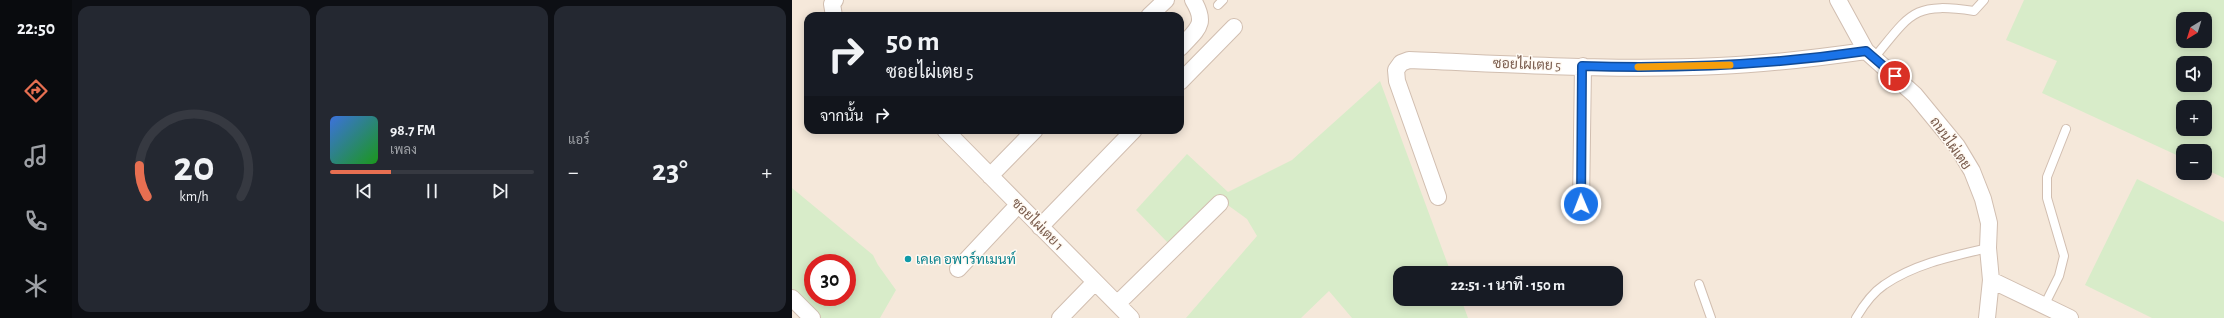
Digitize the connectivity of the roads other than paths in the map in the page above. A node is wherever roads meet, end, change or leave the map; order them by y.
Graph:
1 (835, 0) edge
2 (1166, 0) edge
3 (1193, 0) edge
4 (1838, 0) edge
5 (1984, 0) edge
6 (833, 12) edge
7 (1153, 12) edge
8 (1234, 27) dead end
9 (1184, 43) edge
10 (1870, 54) junction
11 (1582, 66) junction
12 (1184, 78) edge
13 (2066, 129) dead end
14 (949, 134) edge
15 (1031, 134) edge
16 (1130, 134) edge
17 (990, 176) junction
18 (1438, 196) dead end
19 (1220, 203) dead end
20 (1018, 204) junction
21 (1581, 204) dead end
22 (1040, 227) junction
23 (1988, 248) junction
24 (958, 269) dead end
25 (1991, 280) junction
26 (1095, 282) junction
27 (1699, 284) dead end
28 (792, 298) edge
29 (2044, 306) junction
30 (1121, 312) edge
31 (812, 318) edge
32 (1060, 318) edge
33 (1711, 318) edge
34 (1856, 318) edge
35 (1987, 318) edge
36 (2070, 318) edge

1 - 6 street
2 - 7 street
3 - 9 street
4 - 10 street, ถนนไผ่เตย
5 - 10 lane
8 - 12 street
10 - 11 street, ซอยไผ่เตย 5
10 - 23 street, ถนนไผ่เตย
11 - 18 street, ซอยไผ่เตย 5
11 - 21 street
13 - 29 lane
14 - 17 street, ซอยไผ่เตย 1
15 - 17 street
16 - 22 street
17 - 20 street, ซอยไผ่เตย 1
19 - 30 street
20 - 22 street, ซอยไผ่เตย 1
20 - 24 street
22 - 26 street, ซอยไผ่เตย 1
23 - 25 street, ถนนไผ่เตย
23 - 34 lane
25 - 29 street
25 - 35 street, ถนนไผ่เตย
26 - 30 street, ซอยไผ่เตย 1
26 - 32 street
27 - 33 lane
28 - 31 street
29 - 36 street

